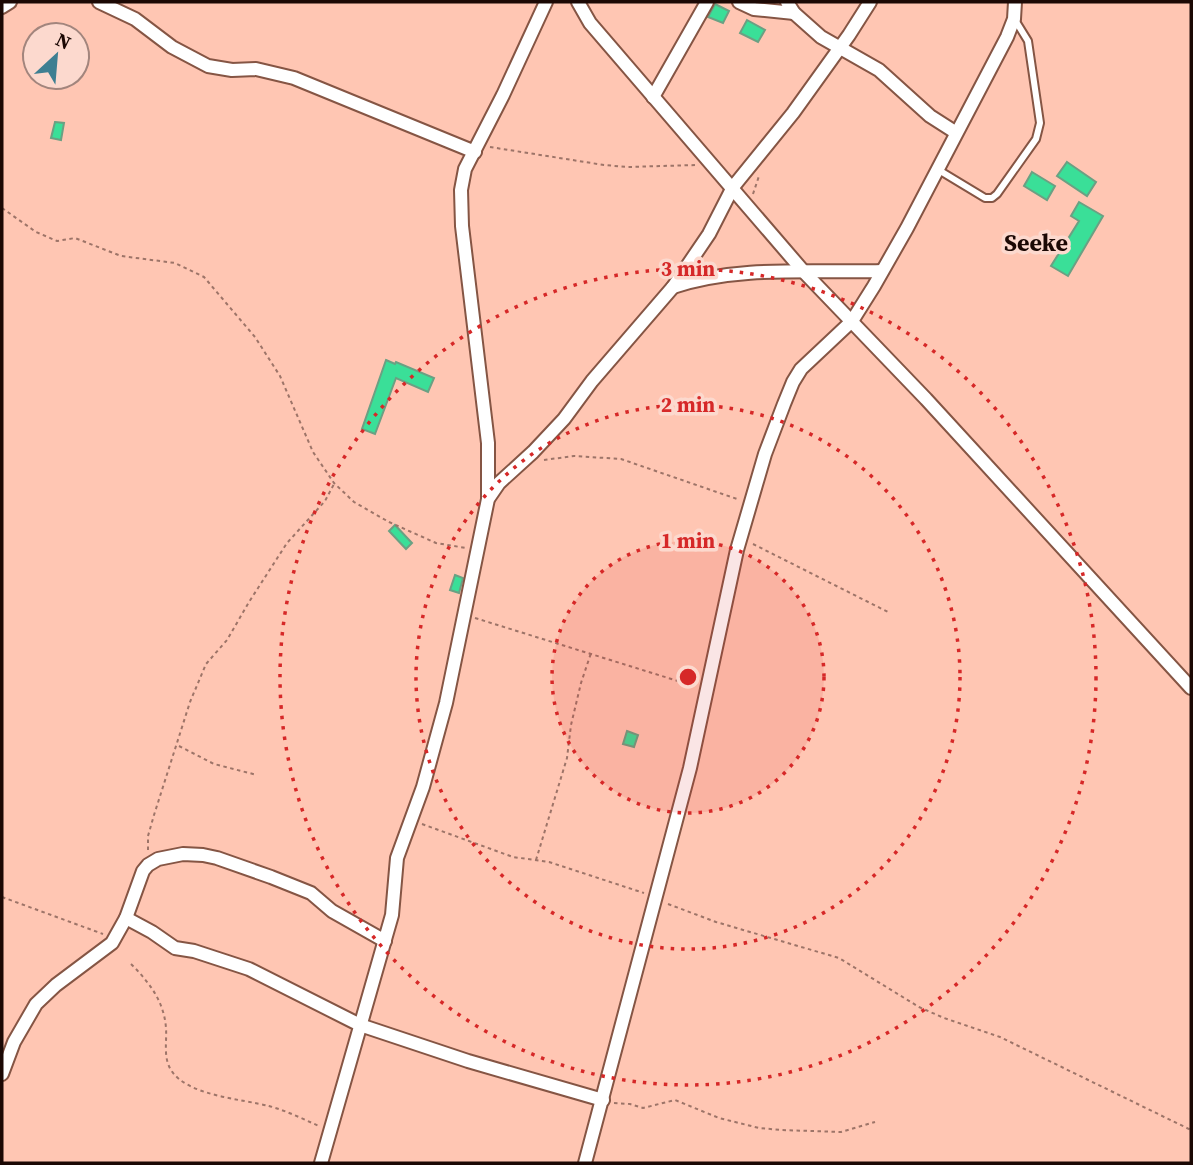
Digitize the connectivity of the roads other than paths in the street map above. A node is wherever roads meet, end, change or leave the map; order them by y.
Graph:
1 (10, 2) edge
2 (99, 2) edge
3 (546, 2) edge
4 (578, 2) edge
5 (707, 2) edge
6 (739, 2) edge
7 (870, 2) edge
8 (1015, 2) edge
9 (2, 7) edge
10 (790, 7) edge
11 (1014, 19) junction
12 (839, 48) junction
13 (653, 97) junction
14 (955, 132) junction
15 (477, 149) junction
16 (937, 169) junction
17 (733, 187) junction
18 (882, 271) junction
19 (804, 272) junction
20 (673, 287) junction
21 (852, 321) junction
22 (488, 499) junction
23 (1191, 688) edge
24 (125, 918) junction
25 (385, 941) junction
26 (360, 1025) junction
27 (2, 1074) edge
28 (603, 1100) junction
29 (321, 1163) edge
30 (585, 1163) edge

1 - 9 street
2 - 15 street
3 - 15 street
4 - 13 street
5 - 13 street
6 - 10 street
7 - 12 street
8 - 11 street
10 - 12 street
11 - 14 street
11 - 16 lane
12 - 14 street
12 - 17 street
13 - 17 street
14 - 16 street
15 - 22 street
16 - 18 street
17 - 19 street
17 - 20 street
18 - 19 street
18 - 21 street
19 - 20 street
19 - 21 street
20 - 22 street
21 - 23 street
21 - 28 street
22 - 25 street
24 - 25 street
24 - 26 street
24 - 27 street
25 - 26 street
26 - 28 street
26 - 29 street
28 - 30 street

